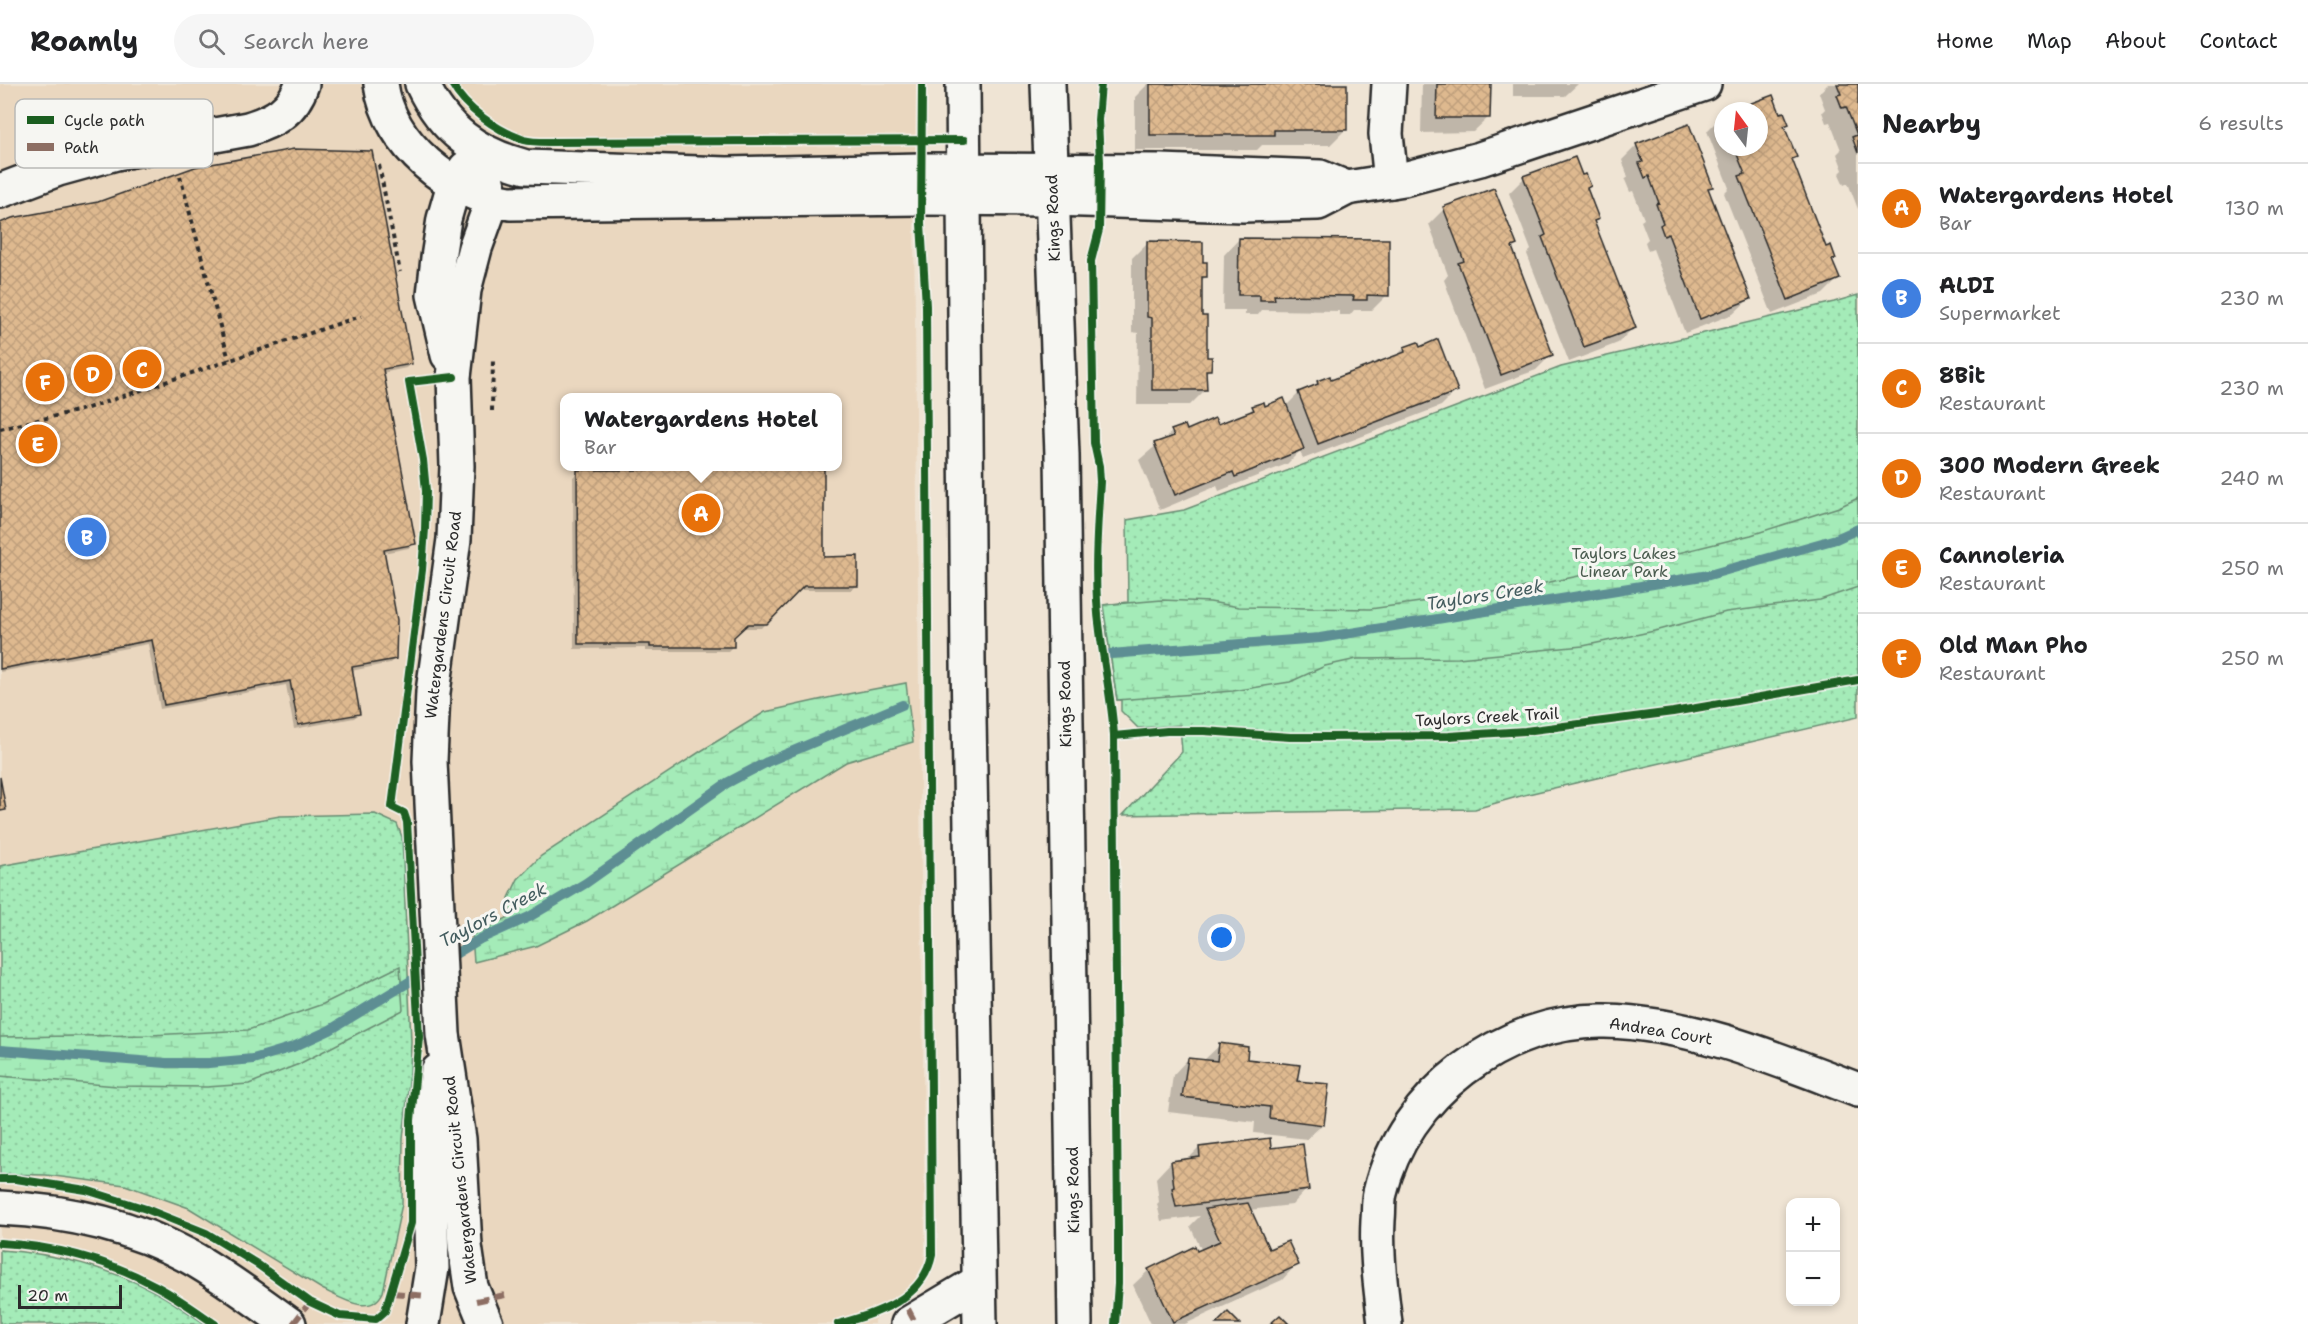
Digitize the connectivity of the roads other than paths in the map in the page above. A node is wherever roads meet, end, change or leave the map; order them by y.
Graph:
1 (302, 84) edge
2 (381, 84) edge
3 (422, 84) edge
4 (963, 84) edge
5 (1048, 84) edge
6 (1389, 84) edge
7 (1704, 84) edge
8 (213, 135) edge
9 (479, 150) junction
10 (62, 168) edge
11 (1391, 181) junction
12 (454, 184) junction
13 (964, 184) junction
14 (1051, 185) junction
15 (0, 191) edge
16 (492, 201) junction
17 (453, 377) junction
18 (443, 1034) junction
19 (1858, 1089) edge
20 (0, 1208) edge
21 (978, 1282) junction
22 (289, 1324) edge
23 (423, 1324) edge
24 (486, 1324) edge
25 (908, 1324) edge
26 (980, 1324) edge
27 (1075, 1324) edge
28 (1385, 1324) edge

1 - 8 street
2 - 12 street
3 - 9 street
4 - 13 street
5 - 14 street, Kings Road
6 - 11 street
7 - 11 street
9 - 12 street, Watergardens Circuit Road
9 - 13 street
9 - 16 street
10 - 15 street
11 - 14 street
12 - 16 street
12 - 17 street, Watergardens Circuit Road
13 - 14 street
13 - 16 street
13 - 21 street
14 - 27 street, Kings Road
16 - 17 street, Watergardens Circuit Road
17 - 18 street, Watergardens Circuit Road
18 - 23 street, Watergardens Circuit Road
18 - 24 street, Watergardens Circuit Road
19 - 28 street, Andrea Court
20 - 22 street
21 - 25 street
21 - 26 street

